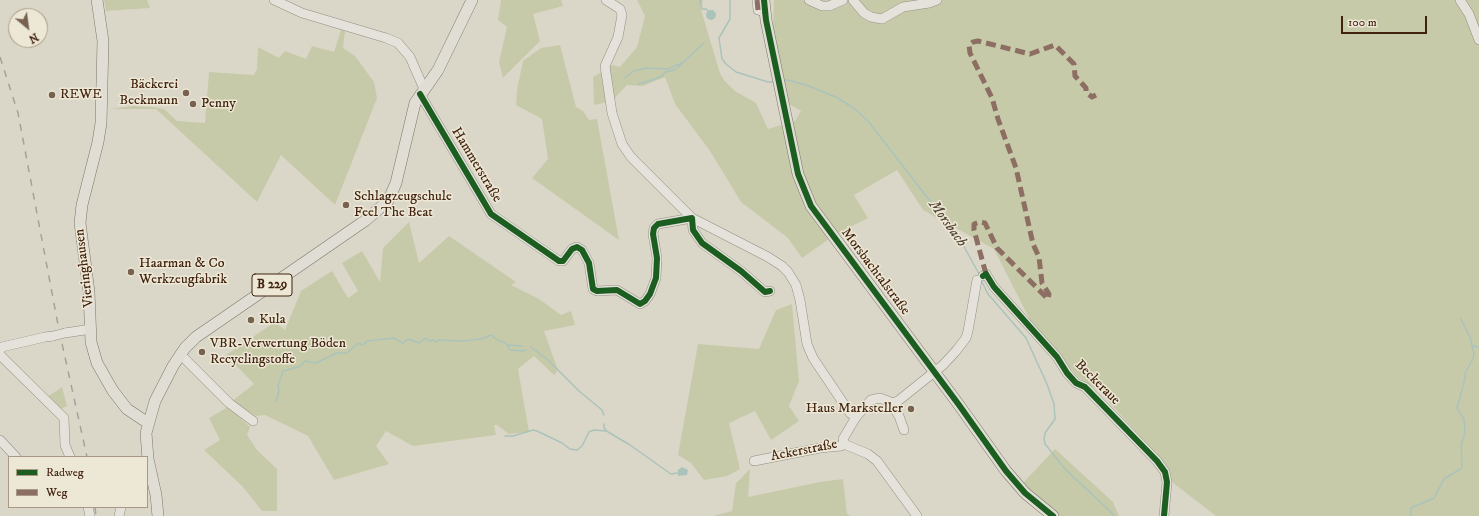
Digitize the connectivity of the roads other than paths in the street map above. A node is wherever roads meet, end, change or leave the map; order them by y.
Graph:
1 (96, 0) edge
2 (274, 0) edge
3 (472, 0) edge
4 (606, 0) edge
5 (757, 0) edge
6 (764, 0) edge
7 (809, 0) edge
8 (843, 0) edge
9 (853, 0) edge
10 (937, 0) edge
11 (1460, 0) edge
12 (765, 12) junction
13 (1479, 40) edge
14 (422, 92) junction
15 (692, 218) junction
16 (770, 291) dead end
17 (91, 329) junction
18 (0, 350) edge
19 (180, 354) junction
20 (0, 355) edge
21 (934, 372) junction
22 (890, 402) junction
23 (856, 417) junction
24 (253, 421) dead end
25 (148, 423) junction
26 (904, 430) dead end
27 (0, 440) edge
28 (844, 444) junction
29 (15, 456) edge
30 (70, 456) edge
31 (147, 456) edge
32 (754, 461) dead end
33 (148, 469) edge
34 (158, 516) edge
35 (917, 516) edge
36 (1053, 516) edge
37 (1164, 516) edge

1 - 17 main road, Vieringhausen
2 - 14 street
3 - 14 main road, B 229
4 - 15 street
5 - 12 street
6 - 12 main road, Morsbachtalstraße
7 - 8 street
9 - 10 street
11 - 13 street
12 - 21 main road, Morsbachtalstraße
14 - 15 street, Hammerstraße
14 - 19 main road, B 229
15 - 16 street
15 - 23 street
17 - 18 street, bridge
17 - 25 main road, Vieringhausen
19 - 24 street
19 - 25 main road, B 229
20 - 30 street
21 - 22 street
21 - 36 main road, Morsbachtalstraße
21 - 37 street, Beckeraue
22 - 23 street
22 - 26 street
23 - 28 street
25 - 31 main road, B 229
27 - 29 street
28 - 32 street, Ackerstraße
28 - 35 street, Ackerstraße
33 - 34 main road, B 229

